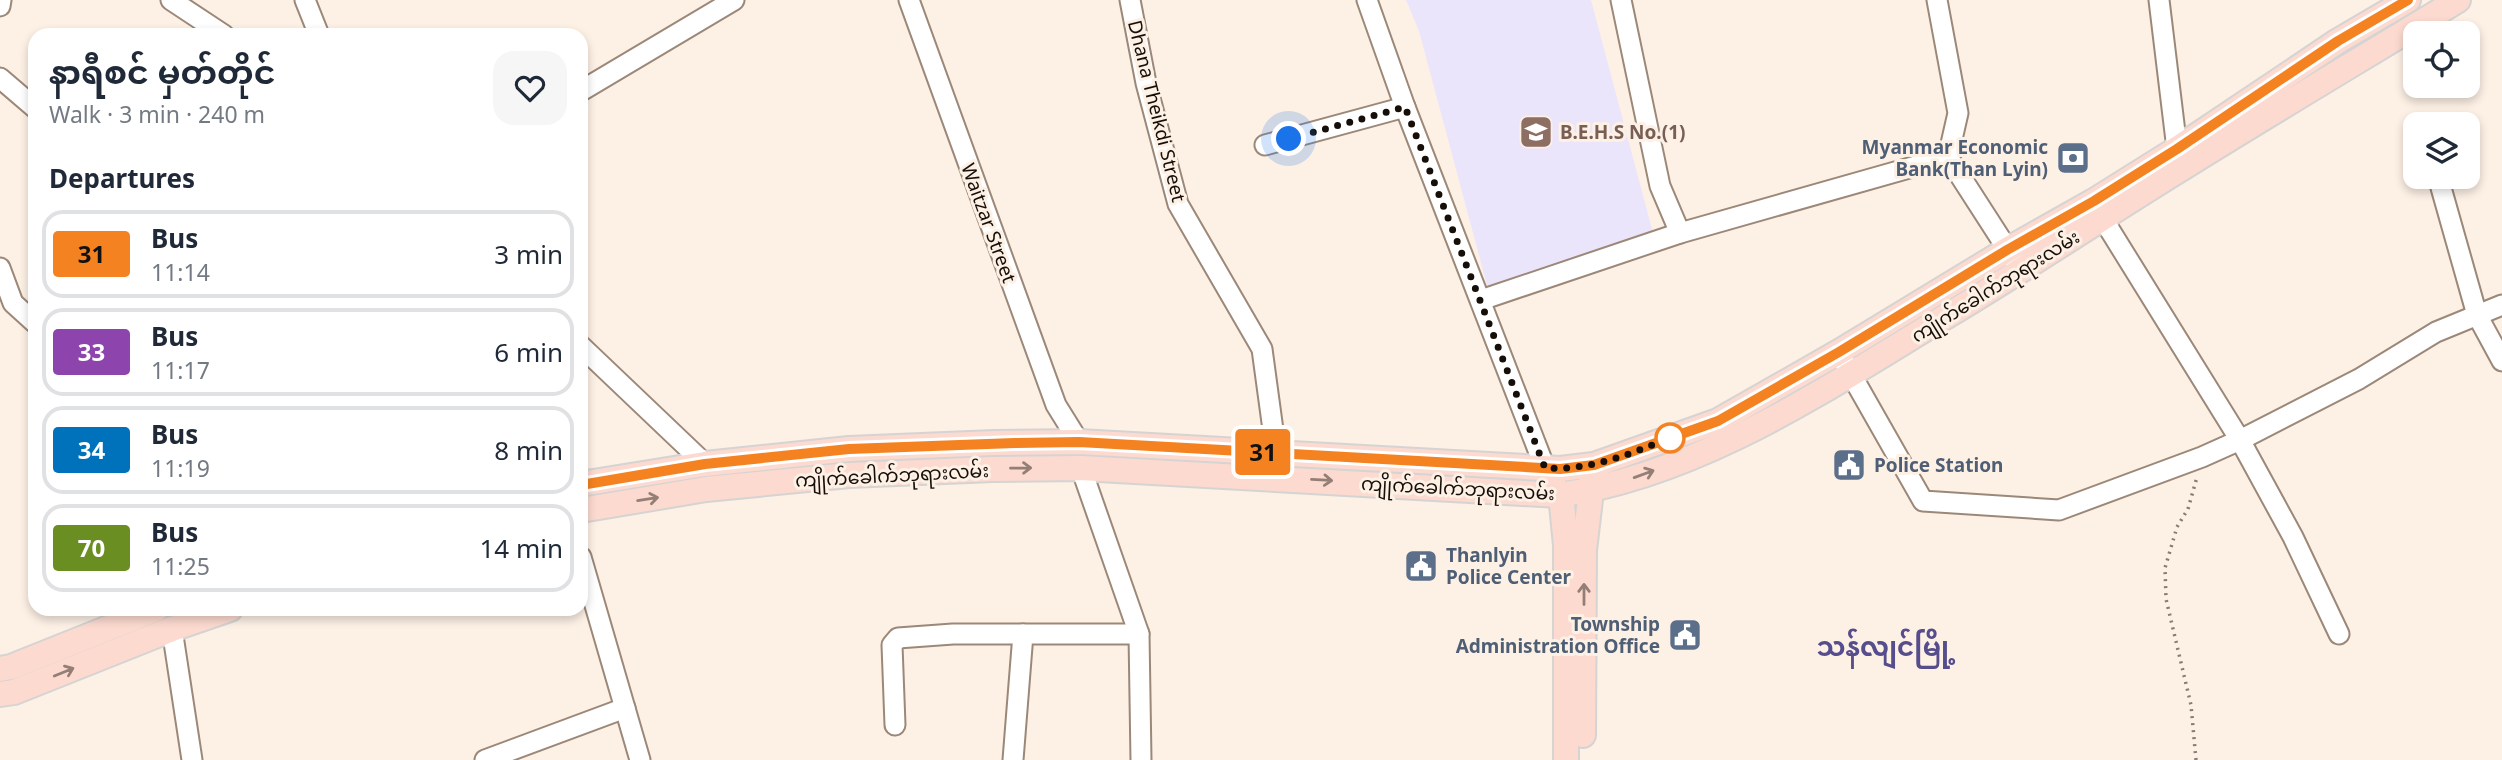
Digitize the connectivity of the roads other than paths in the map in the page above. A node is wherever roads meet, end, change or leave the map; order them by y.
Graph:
1 (1, 0) edge
2 (171, 0) edge
3 (305, 0) edge
4 (909, 0) edge
5 (1130, 0) edge
6 (1367, 0) edge
7 (1621, 0) edge
8 (1937, 0) edge
9 (2159, 0) edge
10 (2408, 0) edge
11 (2458, 0) edge
12 (726, 2) edge
13 (0, 6) edge
14 (214, 28) edge
15 (316, 28) edge
16 (0, 78) edge
17 (588, 86) edge
18 (28, 102) edge
19 (1405, 107) junction
20 (1265, 145) dead end
21 (2177, 149) junction
22 (1948, 157) junction
23 (2441, 189) edge
24 (2103, 219) junction
25 (1680, 233) junction
26 (2007, 250) junction
27 (0, 268) edge
28 (2021, 271) junction
29 (1481, 300) junction
30 (2502, 305) edge
31 (2477, 315) junction
32 (28, 317) edge
33 (1839, 352) junction
34 (588, 353) edge
35 (2502, 361) edge
36 (1849, 374) junction
37 (2240, 440) junction
38 (1079, 442) junction
39 (1276, 452) junction
40 (705, 464) junction
41 (1594, 465) junction
42 (1081, 468) junction
43 (1545, 468) junction
44 (588, 483) edge
45 (1591, 490) junction
46 (1559, 495) junction
47 (588, 509) edge
48 (588, 580) edge
49 (138, 616) edge
50 (210, 616) edge
51 (172, 629) junction
52 (1023, 634) junction
53 (1139, 634) junction
54 (2339, 634) dead end
55 (0, 669) edge
56 (0, 694) edge
57 (625, 708) junction
58 (895, 725) dead end
59 (192, 760) edge
60 (485, 760) edge
61 (640, 760) edge
62 (1013, 760) edge
63 (1142, 760) edge
64 (1566, 760) edge
65 (1583, 760) edge

1 - 13 street
2 - 14 street
3 - 15 street
4 - 38 street, Waitzar Street
5 - 39 street, Dhana Theikdi Street
6 - 19 street
7 - 25 street
8 - 22 street
9 - 21 street
10 - 21 main road, ကျိုက်ခေါက်ဘုရားလမ်း
11 - 24 main road, ကျိုက်ခေါက်ဘုရားလမ်း
12 - 17 street
16 - 18 street
19 - 20 street
19 - 29 street
21 - 26 main road, ကျိုက်ခေါက်ဘုရားလမ်း
22 - 25 street
22 - 26 street
23 - 31 street
24 - 28 main road, ကျိုက်ခေါက်ဘုရားလမ်း
24 - 37 street
25 - 29 street
26 - 28 street
26 - 33 main road, ကျိုက်ခေါက်ဘုရားလမ်း
27 - 32 street
28 - 36 main road, ကျိုက်ခေါက်ဘုရားလမ်း
29 - 43 street
30 - 31 street
31 - 35 street
31 - 37 street
33 - 36 street
33 - 41 main road, ကျိုက်ခေါက်ဘုရားလမ်း
34 - 40 street
36 - 37 street
45 -> 36 main road, ကျိုက်ခေါက်ဘုရားလမ်း
37 - 54 street
38 - 39 main road, ကျိုက်ခေါက်ဘုရားလမ်း
38 - 40 main road, ကျိုက်ခေါက်ဘုရားလမ်း
39 - 43 main road, ကျိုက်ခေါက်ဘုရားလမ်း
40 - 44 main road, ကျိုက်ခေါက်ဘုရားလမ်း
41 - 43 main road, ကျိုက်ခေါက်ဘုရားလမ်း
41 - 45 main road
42 -> 46 main road, ကျိုက်ခေါက်ဘုရားလမ်း
47 -> 42 main road, ကျိုက်ခေါက်ဘုရားလမ်း
42 - 53 street
43 - 46 main road
45 - 46 main road, ကျိုက်ခေါက်ဘုရားလမ်း
65 -> 45 main road
46 - 64 main road
48 - 57 street
49 - 55 main road
50 - 51 main road
56 -> 51 main road
51 - 59 street
52 - 53 street
52 - 58 street
52 - 62 street
53 - 63 street
57 - 60 street
57 - 61 street

